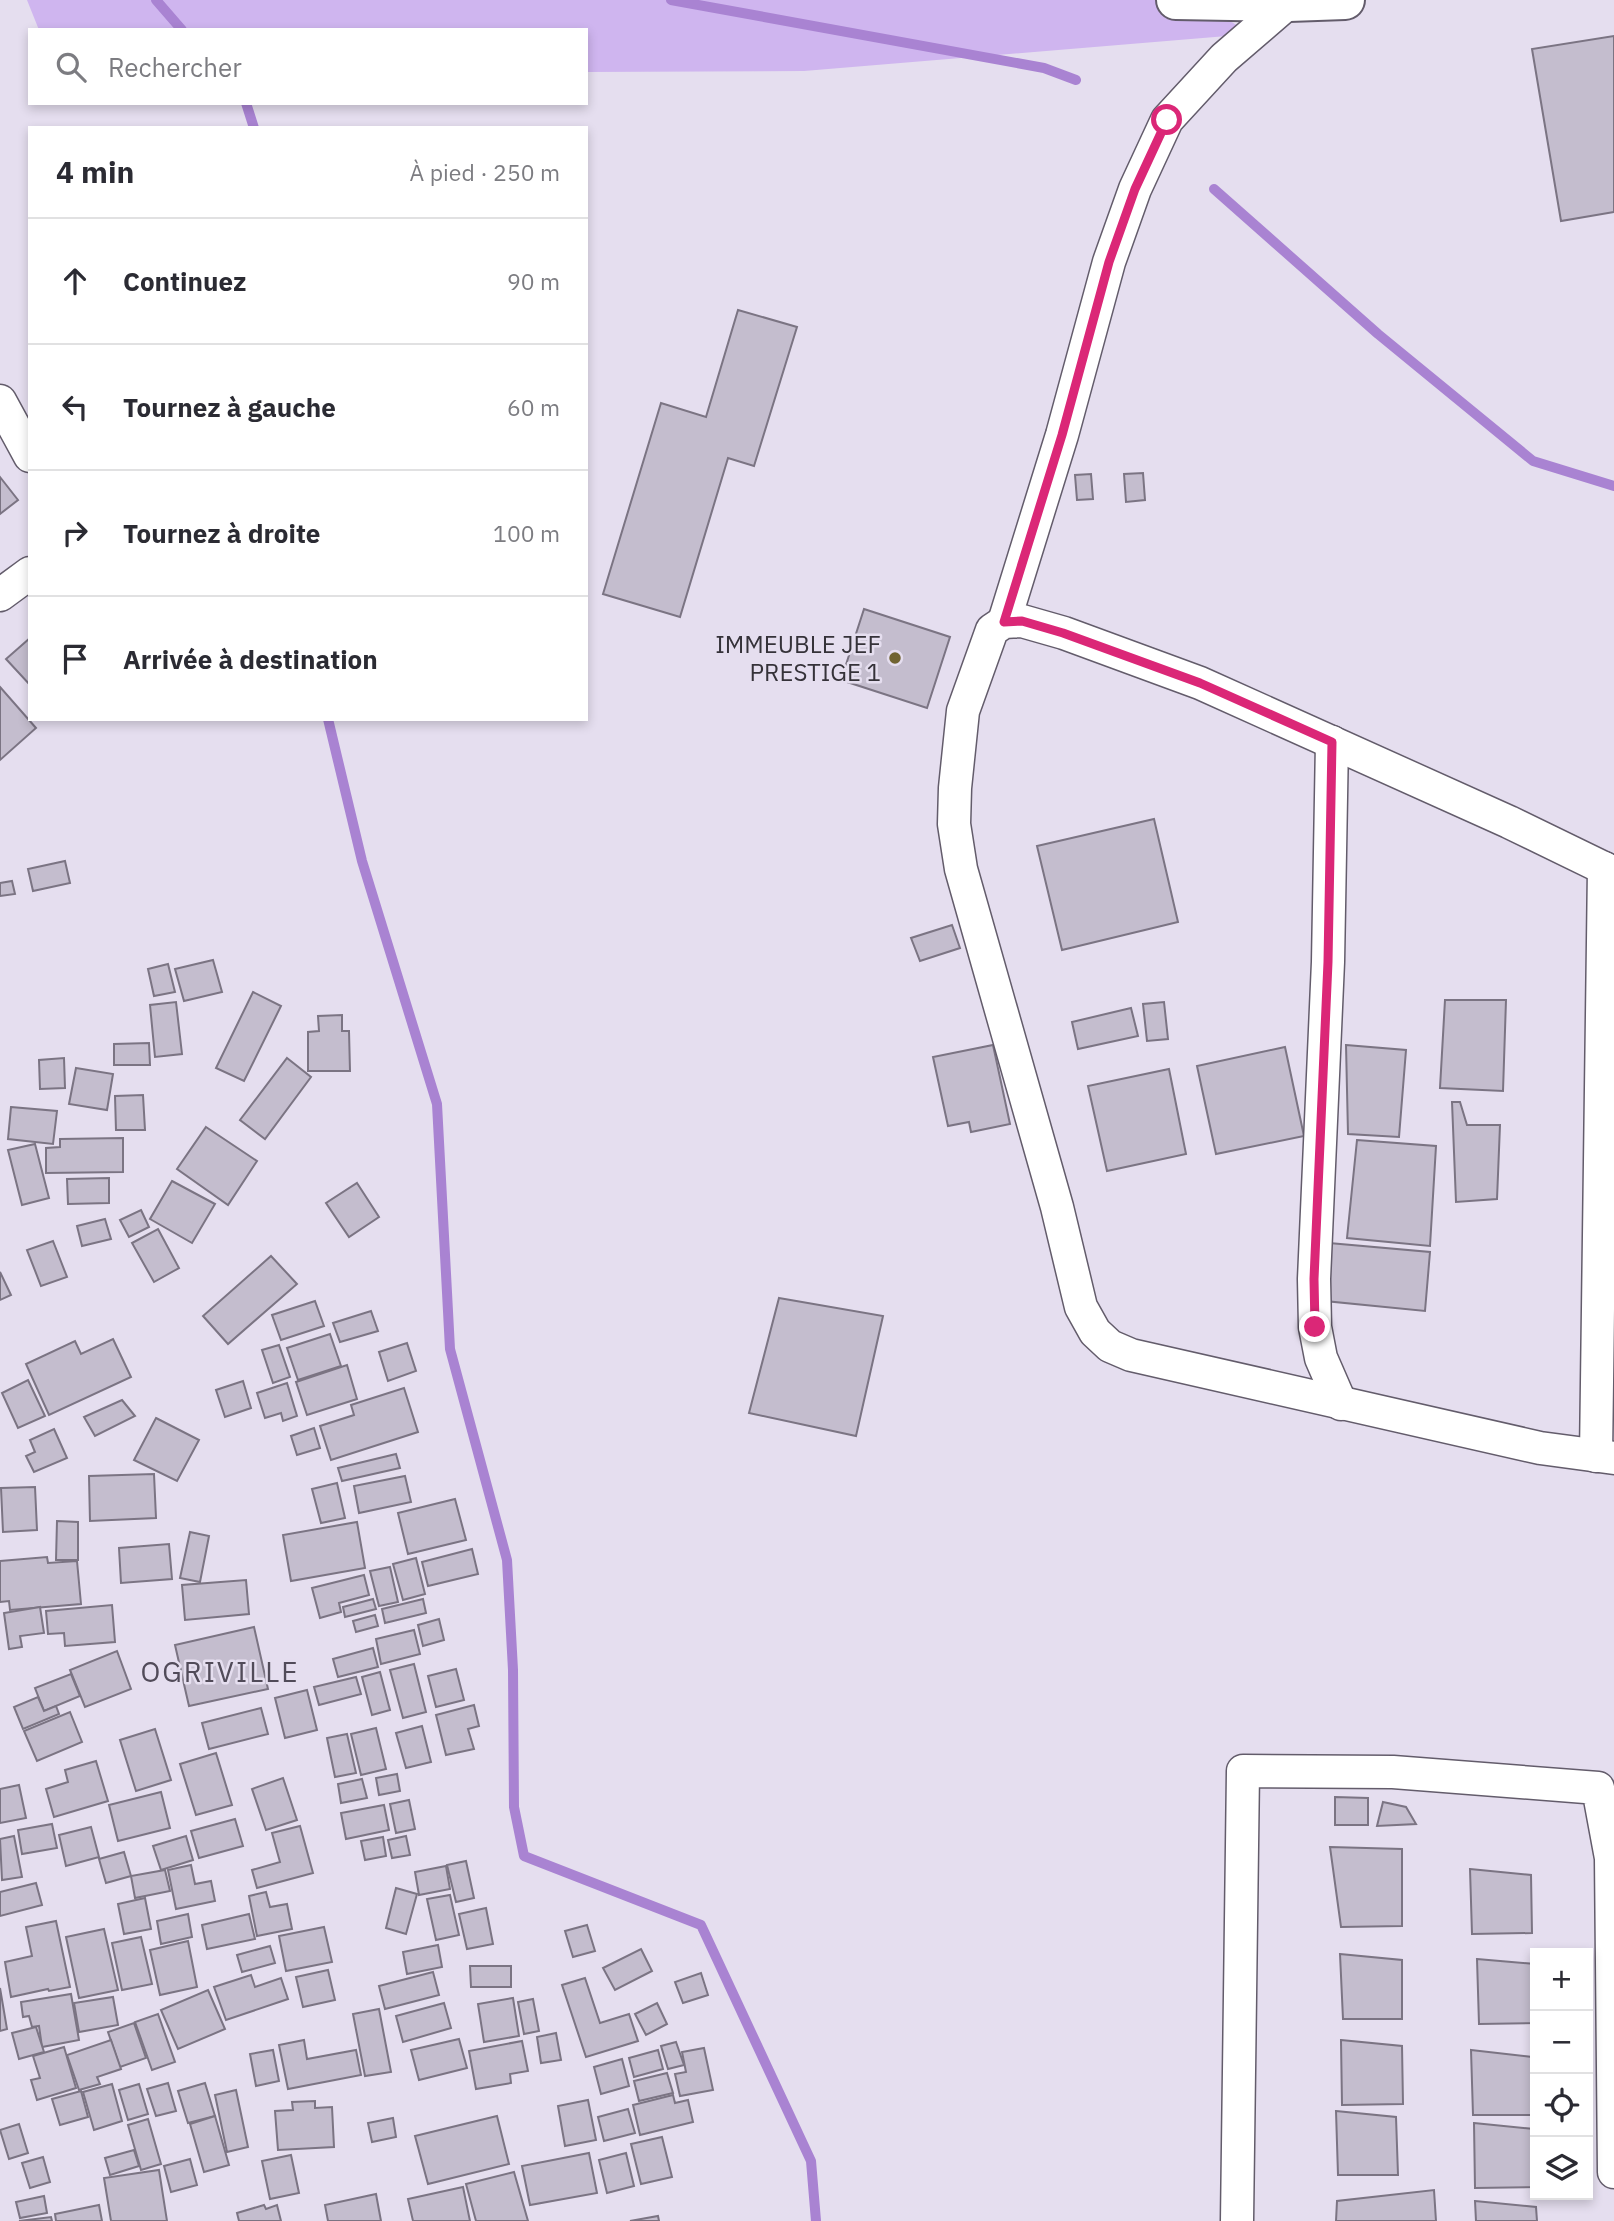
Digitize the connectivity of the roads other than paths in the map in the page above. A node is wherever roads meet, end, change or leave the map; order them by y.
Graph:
1 (1176, 0) edge
2 (1345, 0) edge
3 (1289, 2) junction
4 (0, 401) edge
5 (28, 452) edge
6 (28, 574) edge
7 (0, 595) edge
8 (1004, 622) junction
9 (1332, 742) junction
10 (1609, 870) edge
11 (1341, 1404) junction
12 (1605, 1457) edge
13 (1613, 1855) edge
14 (1614, 2172) edge
15 (1237, 2221) edge

1 - 3 street
2 - 3 street
3 - 8 street
4 - 5 street
6 - 7 street
8 - 9 street
8 - 11 street
9 - 10 street
9 - 11 street
10 - 12 street
11 - 12 street
13 - 14 street
13 - 15 street

